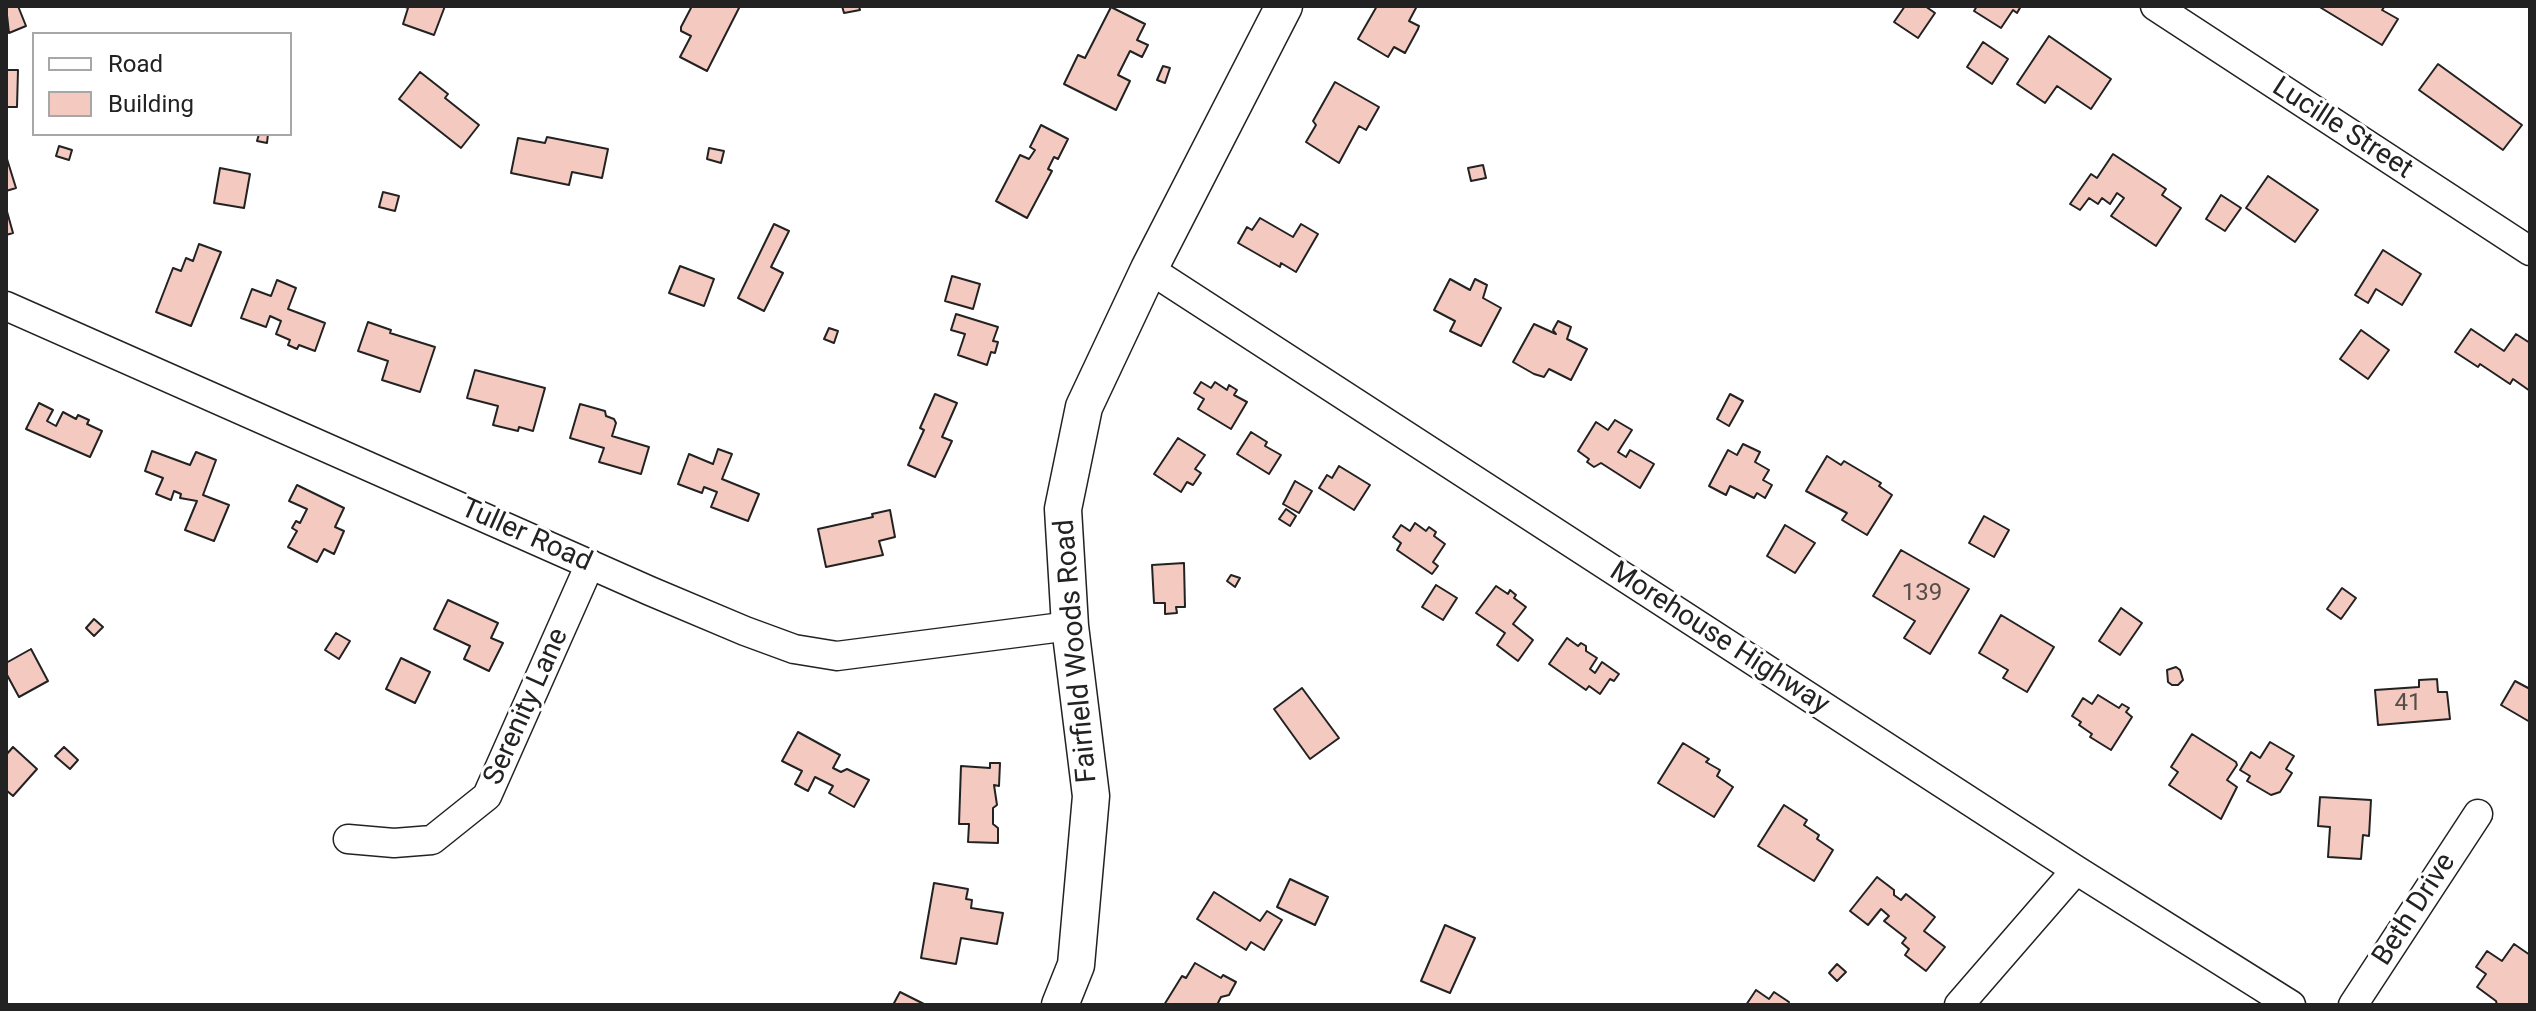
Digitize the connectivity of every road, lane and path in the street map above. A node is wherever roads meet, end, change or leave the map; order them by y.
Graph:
1 (1284, 6) edge
2 (2155, 6) edge
3 (2530, 251) edge
4 (1149, 269) junction
5 (6, 306) edge
6 (590, 564) junction
7 (1070, 626) junction
8 (2478, 814) dead end
9 (348, 839) dead end
10 (2076, 870) junction
11 (1060, 1005) edge
12 (1959, 1005) edge
13 (2291, 1005) edge
14 (2353, 1005) edge

1 - 4 main road, Fairfield Woods Road
2 - 3 street, Lucille Street
4 - 7 main road, Fairfield Woods Road
4 - 10 street, Morehouse Highway
5 - 6 street, Tuller Road
6 - 7 street, Tuller Road
6 - 9 street, Serenity Lane
7 - 11 main road, Fairfield Woods Road
8 - 14 street, Beth Drive
10 - 12 street
10 - 13 street, Morehouse Highway

